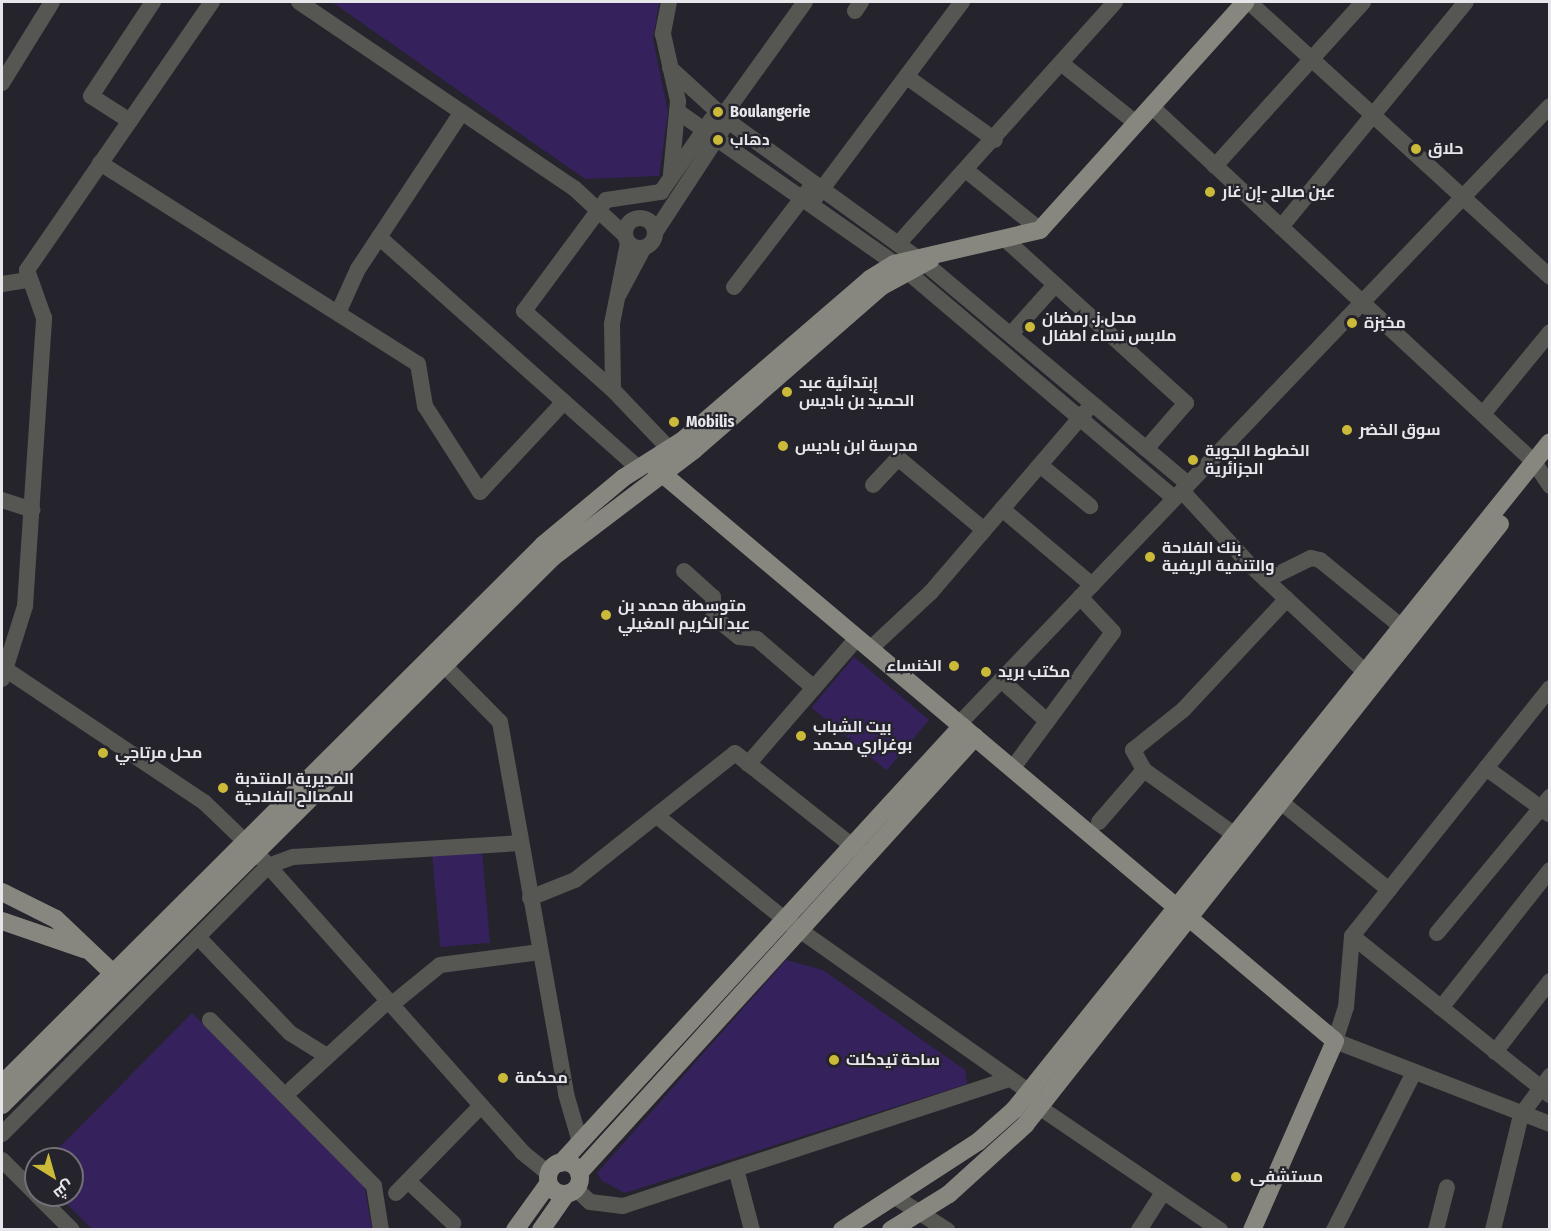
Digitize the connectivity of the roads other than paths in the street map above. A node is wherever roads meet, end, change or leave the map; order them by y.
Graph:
1 (52, 2) edge
2 (153, 2) edge
3 (212, 2) edge
4 (299, 2) edge
5 (669, 2) edge
6 (805, 2) edge
7 (962, 2) edge
8 (1115, 2) edge
9 (1247, 2) edge
10 (1363, 2) edge
11 (1466, 2) edge
12 (1312, 59) junction
13 (1061, 63) junction
14 (670, 68) junction
15 (907, 77) junction
16 (2, 83) edge
17 (1151, 106) junction
18 (677, 111) junction
19 (462, 112) junction
20 (724, 114) junction
21 (1373, 115) junction
22 (1546, 117) edge
23 (130, 121) junction
24 (1136, 123) junction
25 (711, 133) junction
26 (995, 140) junction
27 (100, 163) junction
28 (1215, 166) junction
29 (967, 171) junction
30 (665, 185) junction
31 (818, 186) junction
32 (1462, 197) junction
33 (808, 200) junction
34 (602, 205) junction
35 (643, 218) junction
36 (1281, 227) junction
37 (1040, 230) junction
38 (656, 231) junction
39 (379, 237) junction
40 (1006, 240) junction
41 (632, 242) junction
42 (898, 244) junction
43 (916, 264) junction
44 (1550, 277) edge
45 (27, 280) junction
46 (2, 284) edge
47 (1055, 285) junction
48 (734, 287) dead end
49 (1362, 302) junction
50 (338, 313) junction
51 (1550, 332) edge
52 (1011, 334) junction
53 (614, 390) junction
54 (564, 402) junction
55 (1093, 403) junction
56 (1483, 414) junction
57 (1080, 418) junction
58 (1550, 442) edge
59 (1146, 448) junction
60 (674, 454) junction
61 (1040, 465) junction
62 (649, 468) junction
63 (1544, 470) edge
64 (873, 485) dead end
65 (1181, 491) junction
66 (2, 500) edge
67 (1090, 506) dead end
68 (1002, 509) junction
69 (32, 510) junction
70 (984, 530) junction
71 (684, 571) dead end
72 (1266, 580) junction
73 (1092, 585) junction
74 (1080, 597) junction
75 (1287, 599) junction
76 (1402, 627) junction
77 (863, 643) junction
78 (436, 657) junction
79 (3, 672) edge
80 (1365, 672) junction
81 (1001, 680) junction
82 (814, 688) junction
83 (1550, 688) edge
84 (1047, 722) junction
85 (965, 729) junction
86 (748, 764) junction
87 (1486, 768) junction
88 (1012, 769) junction
89 (1144, 770) junction
90 (1275, 797) junction
91 (1546, 806) edge
92 (657, 816) junction
93 (1099, 822) dead end
94 (1235, 835) junction
95 (521, 843) junction
96 (859, 851) junction
97 (257, 853) junction
98 (1550, 870) edge
99 (1389, 890) junction
100 (2, 892) edge
101 (530, 898) junction
102 (1183, 912) junction
103 (2, 921) edge
104 (792, 925) junction
105 (1437, 933) dead end
106 (1352, 936) junction
107 (198, 937) junction
108 (91, 951) junction
109 (540, 952) junction
110 (118, 979) junction
111 (1550, 981) edge
112 (138, 998) junction
113 (389, 1003) junction
114 (1441, 1008) junction
115 (210, 1020) dead end
116 (1335, 1041) junction
117 (1496, 1052) junction
118 (327, 1056) junction
119 (1413, 1072) junction
120 (1010, 1079) junction
121 (2, 1084) edge
122 (1547, 1087) edge
123 (292, 1089) dead end
124 (1029, 1092) junction
125 (2, 1105) edge
126 (481, 1106) junction
127 (1039, 1107) junction
128 (1521, 1114) junction
129 (1550, 1124) edge
130 (2, 1134) edge
131 (979, 1141) junction
132 (580, 1142) junction
133 (994, 1158) junction
134 (2, 1160) edge
135 (735, 1169) junction
136 (552, 1173) junction
137 (408, 1180) junction
138 (24, 1181) edge
139 (574, 1186) junction
140 (1447, 1187) dead end
141 (396, 1193) dead end
142 (1162, 1194) junction
143 (895, 1197) junction
144 (50, 1207) edge
145 (921, 1213) junction
146 (453, 1223) dead end
147 (72, 1230) edge
148 (381, 1230) edge
149 (515, 1230) edge
150 (541, 1230) edge
151 (752, 1230) edge
152 (842, 1230) edge
153 (891, 1230) edge
154 (946, 1230) edge
155 (1139, 1230) edge
156 (1220, 1230) edge
157 (1252, 1230) edge
158 (1334, 1230) edge
159 (1436, 1230) edge
160 (1493, 1230) edge

1 - 16 street
2 - 23 street
3 - 23 street
4 - 19 street
5 - 14 street
6 - 20 street
7 - 15 street
8 - 13 street
9 - 12 street
9 - 17 main road
10 - 12 street
11 - 21 street
12 - 21 street
12 - 28 street
13 - 24 street
13 - 26 street
14 - 18 street
14 - 20 street
15 - 26 street
15 - 31 street
17 - 24 main road
17 - 28 street
18 - 25 street
18 - 30 street
19 - 34 street
19 - 39 street
20 - 25 street
20 - 31 street
21 - 32 street
21 - 36 street
22 - 32 street
23 - 27 street
24 - 37 main road
25 - 30 street
25 - 33 street
25 - 38 street
26 - 29 street
27 - 45 street
27 - 50 street
28 - 36 street
29 - 37 street
29 - 42 street
30 - 34 street
30 - 35 street
31 - 33 street
31 - 42 street
32 - 44 street
32 - 49 street
33 - 43 street
33 - 48 street
34 - 35 street
34 - 41 street
34 - 53 street
35 - 38 street
35 - 41 street
36 - 49 street
37 - 40 main road
38 - 41 street
39 - 50 street
39 - 54 street
40 - 43 main road
40 - 47 street
41 - 53 street
42 - 43 street
43 - 52 street
43 - 57 street
43 - 60 main road
45 - 46 street
45 - 69 street
47 - 52 street
47 - 59 street
49 - 56 street
49 - 65 street
50 - 54 street
51 - 56 street
52 - 55 street
53 - 60 street
54 - 62 street
55 - 57 street
55 - 59 street
56 - 63 street
57 - 61 street
57 - 65 street
58 - 63 main road
59 - 65 street
60 - 62 main road
61 - 67 street
61 - 68 street
62 - 77 main road
62 - 78 main road
63 - 76 main road
63 - 90 main road
64 - 70 street
65 - 72 street
65 - 73 street
66 - 69 street
68 - 70 street
68 - 73 street
69 - 79 street
70 - 77 street
71 - 82 street
72 - 75 street
72 - 76 street
73 - 74 street
74 - 81 street
74 - 84 street
75 - 80 street
75 - 89 street
76 - 80 main road
77 - 82 street
77 - 85 main road
78 - 95 street
78 - 97 main road
79 - 97 street
80 - 90 main road
81 - 84 street
81 - 85 street
82 - 86 street
83 - 87 street
84 - 88 street
85 - 88 main road
85 - 96 main road
86 - 92 street
86 - 96 street
87 - 91 street
87 - 99 street
88 - 102 main road
89 - 93 street
89 - 94 street
90 - 94 main road
90 - 99 street
90 - 102 main road
91 - 105 street
92 - 101 street
92 - 104 street
94 - 102 main road
95 - 97 street
95 - 101 street
96 - 104 main road
97 - 107 street
97 - 110 main road
97 - 113 street
98 - 114 street
99 - 106 street
100 - 108 main road
101 - 109 street
102 - 116 main road
102 - 124 main road
102 - 127 main road
103 - 108 main road
104 - 120 street
104 - 132 main road
104 - 139 main road
106 - 114 street
106 - 116 street
107 - 112 street
107 - 118 street
108 - 110 main road
109 - 113 street
109 - 132 street
110 - 112 street
110 - 121 main road
110 - 125 main road
111 - 117 street
112 - 130 street
113 - 118 street
113 - 126 street
114 - 117 street
115 - 148 street
116 - 119 street
116 - 157 main road
117 - 122 street
118 - 123 street
119 - 128 street
119 - 158 street
120 - 124 street
120 - 135 street
122 - 128 street
124 - 127 street
124 - 131 main road
126 - 136 street
126 - 137 street
127 - 133 main road
127 - 142 street
128 - 129 street
128 - 160 street
131 - 133 main road
131 - 143 main road
132 - 136 main road
133 - 145 main road
134 - 138 street
135 - 139 street
135 - 151 street
136 - 139 main road
136 - 139 main road
136 - 149 main road
137 - 141 street
137 - 146 street
139 - 150 main road
140 - 159 street
142 - 155 street
142 - 156 street
143 - 145 street
143 - 152 main road
144 - 147 street
145 - 153 main road
145 - 154 street

